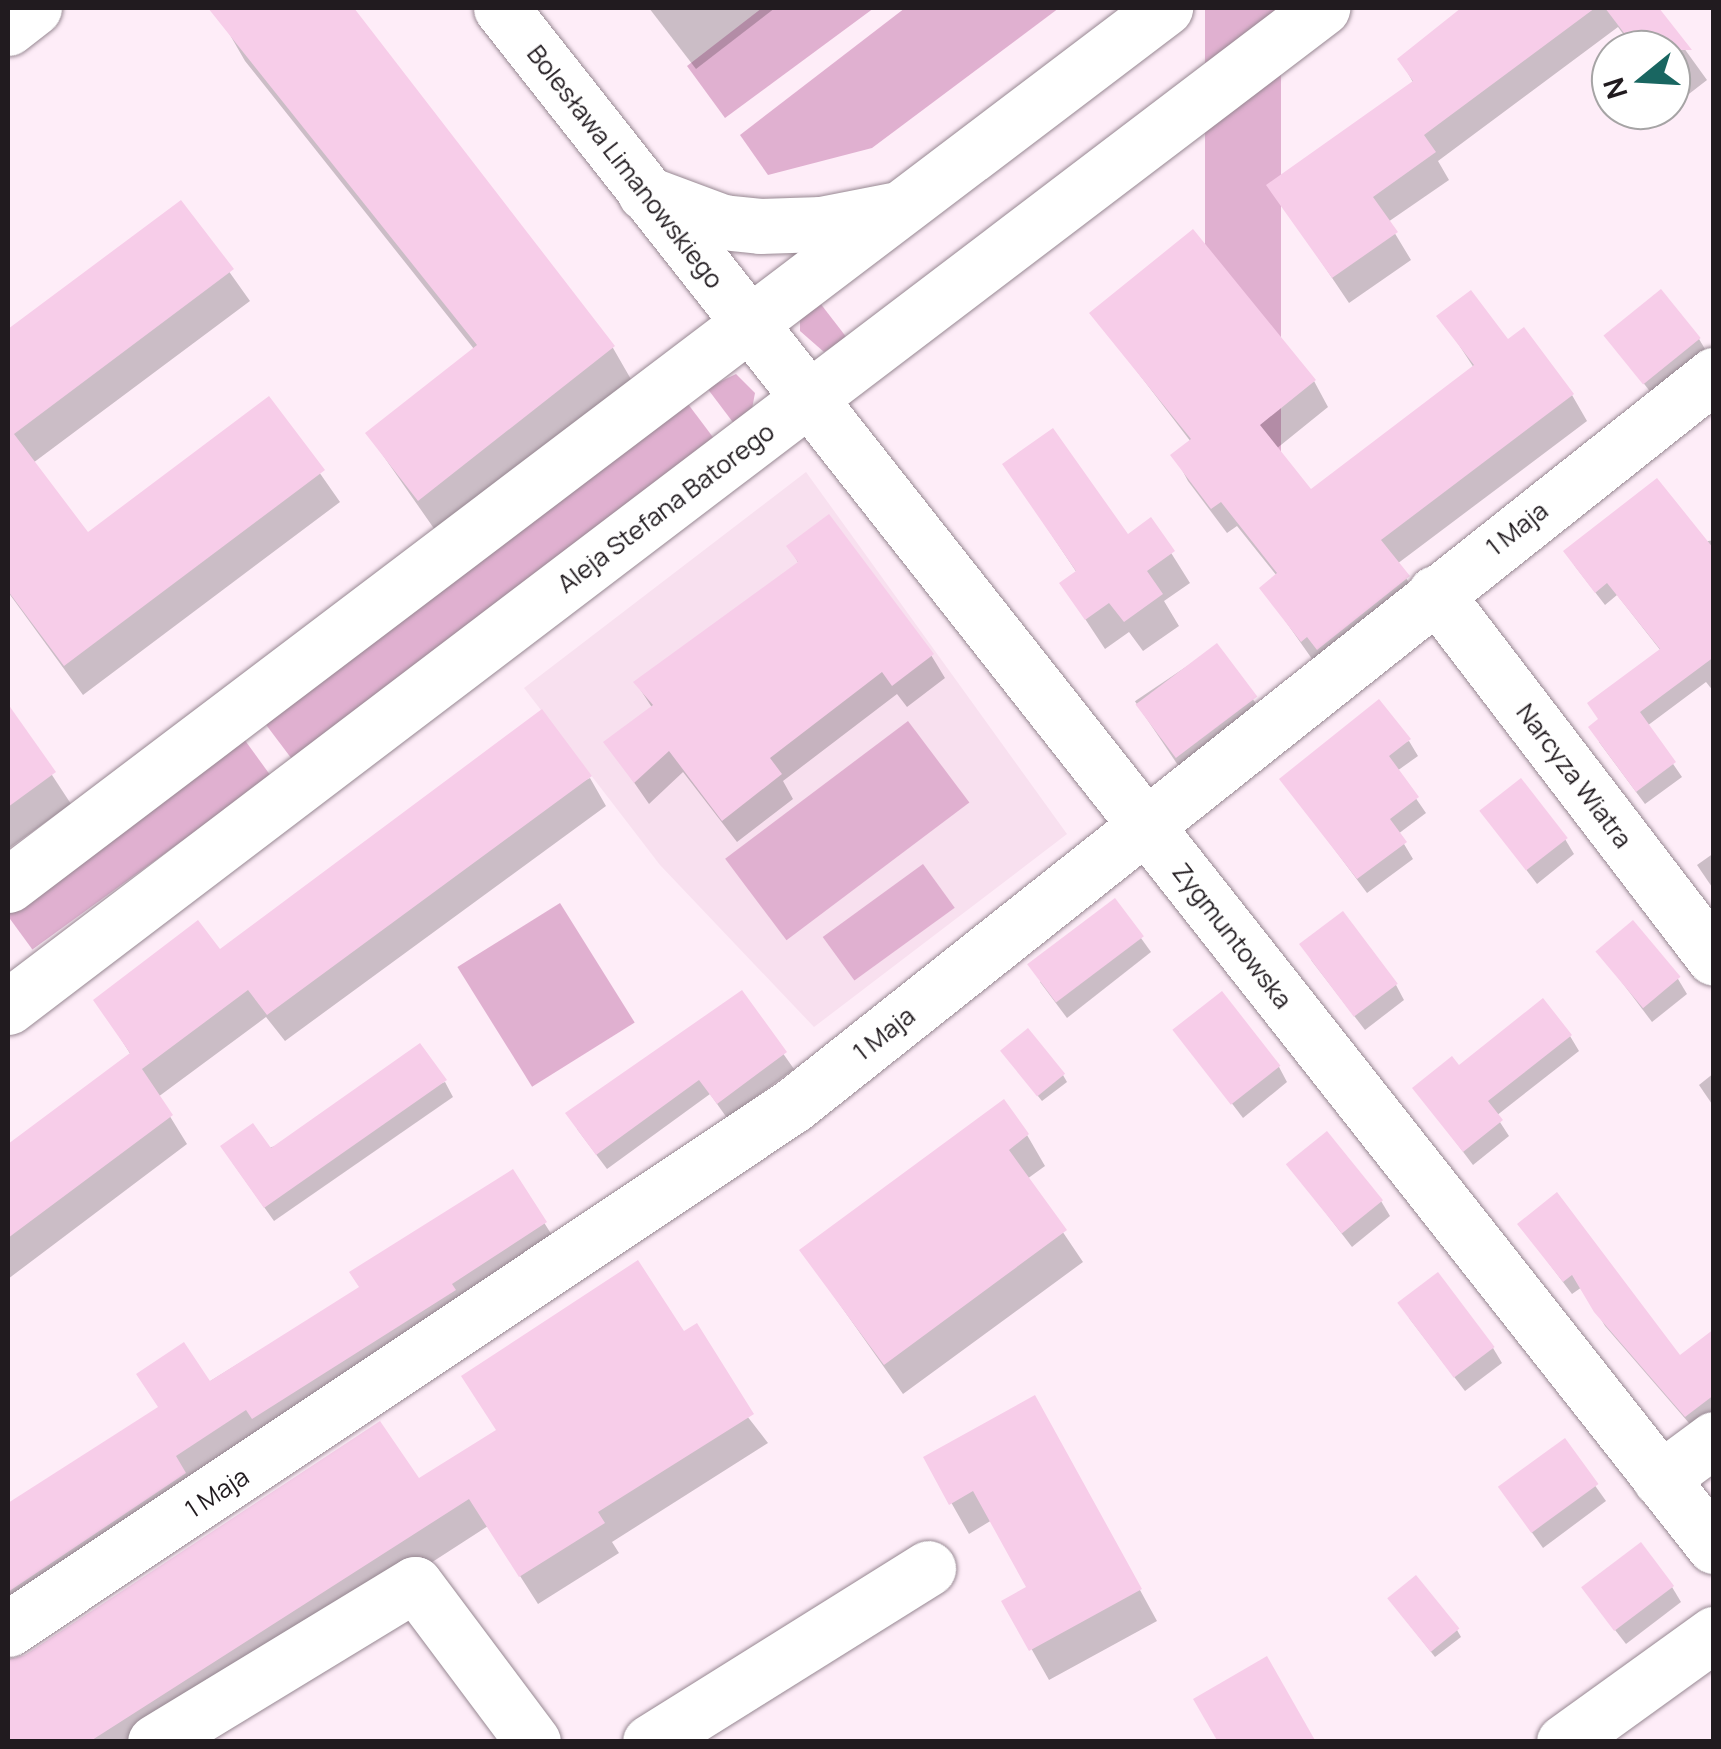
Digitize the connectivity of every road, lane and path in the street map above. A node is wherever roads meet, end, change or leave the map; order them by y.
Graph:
1 (34, 8) edge
2 (501, 8) edge
3 (1165, 8) edge
4 (1322, 8) edge
5 (8, 28) edge
6 (645, 192) junction
7 (910, 206) junction
8 (748, 326) junction
9 (1713, 376) edge
10 (808, 402) junction
11 (1436, 594) junction
12 (1147, 828) junction
13 (8, 885) edge
14 (1714, 958) edge
15 (8, 1006) edge
16 (1714, 1439) edge
17 (1660, 1480) junction
18 (1714, 1546) edge
19 (928, 1568) dead end
20 (8, 1630) edge
21 (1714, 1634) edge
22 (155, 1742) edge
23 (533, 1742) edge
24 (650, 1742) edge
25 (1564, 1742) edge

1 - 5 street
2 - 6 street, Bolesława Limanowskiego
3 - 7 street
4 - 10 street, Aleja Stefana Batorego
6 - 7 street
6 - 8 street, Bolesława Limanowskiego
7 - 8 street
8 - 10 street, Zygmuntowska
8 - 13 street
9 - 11 street, 1 Maja
10 - 12 street, Zygmuntowska
10 - 15 street, Aleja Stefana Batorego
11 - 12 street, 1 Maja
11 - 14 street, Narcyza Wiatra
12 - 17 street, Zygmuntowska
12 - 20 street, 1 Maja
16 - 17 street
17 - 18 street, Zygmuntowska
19 - 24 street
21 - 25 street
22 - 23 street

